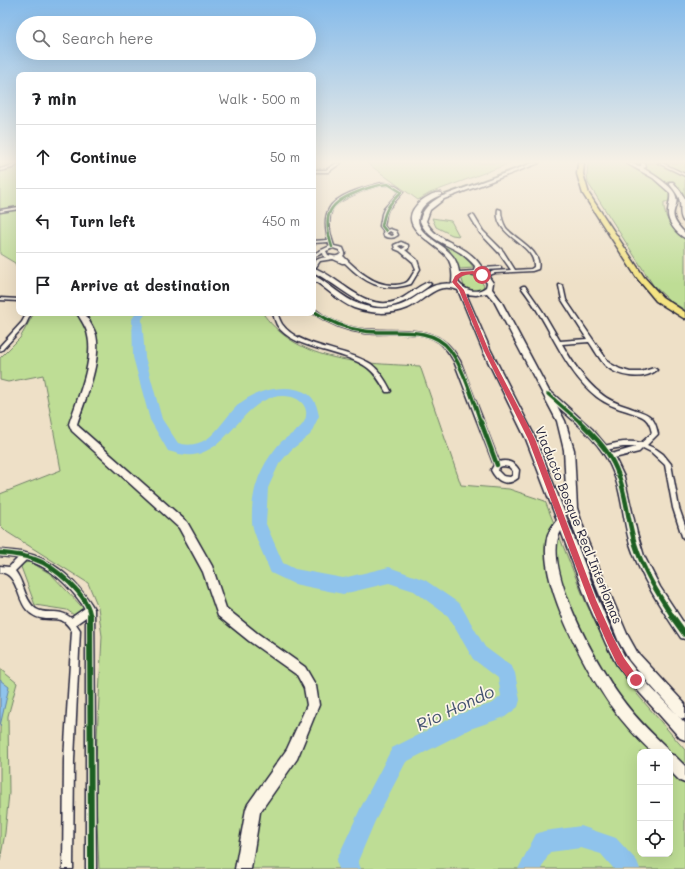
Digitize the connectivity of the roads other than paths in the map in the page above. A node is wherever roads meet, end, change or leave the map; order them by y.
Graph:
1 (334, 204) edge
2 (389, 204) edge
3 (423, 204) edge
4 (433, 204) edge
5 (592, 204) edge
6 (673, 204) edge
7 (683, 204) edge
8 (16, 208) edge
9 (499, 210) dead end
10 (0, 211) edge
11 (472, 216) dead end
12 (685, 220) edge
13 (386, 231) dead end
14 (685, 236) edge
15 (330, 241) junction
16 (316, 242) edge
17 (332, 247) junction
18 (402, 250) dead end
19 (324, 251) junction
20 (316, 255) edge
21 (340, 256) junction
22 (333, 258) junction
23 (316, 262) edge
24 (348, 264) junction
25 (513, 269) junction
26 (316, 272) edge
27 (480, 274) junction
28 (458, 283) junction
29 (561, 286) dead end
30 (523, 287) dead end
31 (488, 289) junction
32 (0, 299) edge
33 (16, 300) edge
34 (316, 313) edge
35 (28, 316) edge
36 (83, 316) edge
37 (275, 316) edge
38 (278, 316) edge
39 (685, 316) edge
40 (276, 320) junction
41 (590, 340) junction
42 (559, 343) junction
43 (0, 349) edge
44 (654, 370) dead end
45 (388, 391) dead end
46 (548, 394) junction
47 (642, 445) junction
48 (604, 448) junction
49 (610, 457) junction
50 (497, 465) dead end
51 (562, 520) junction
52 (685, 536) edge
53 (0, 553) edge
54 (25, 556) junction
55 (0, 569) edge
56 (10, 571) junction
57 (90, 609) junction
58 (71, 623) junction
59 (685, 634) edge
60 (685, 713) edge
61 (685, 733) edge
62 (658, 749) edge
63 (673, 765) edge
64 (685, 776) edge
65 (68, 869) edge
66 (91, 869) edge
67 (243, 869) edge

1 - 15 street
2 - 13 street
3 - 28 main road, Viaducto Bosque Real Interlomas
4 - 27 main road
5 - 39 main road
6 - 14 street
7 - 12 street
8 - 10 street
9 - 25 street
11 - 25 street
15 - 16 street
15 - 17 street
17 - 19 street
17 - 21 street
18 - 24 street
19 - 20 street
19 - 22 street
21 - 22 street
21 - 24 street
22 - 23 street
22 - 24 street
25 - 27 street
26 - 28 main road
27 - 28 main road
27 - 31 main road, Viaducto Bosque Real Interlomas
28 - 31 main road
28 - 51 main road, Viaducto Bosque Real Interlomas
29 - 41 street
30 - 42 street
31 - 46 main road, Viaducto Bosque Real Interlomas
32 - 33 street
34 - 50 street
35 - 43 street
36 - 67 main road
37 - 40 street
38 - 40 street
40 - 45 street
41 - 42 street
41 - 44 street
42 - 47 street
46 - 48 street
46 - 60 main road, Viaducto Bosque Real Interlomas
47 - 48 street
47 - 49 street
47 - 52 street
48 - 49 street
49 - 59 street
51 - 61 main road, Viaducto Bosque Real Interlomas
51 - 62 main road
53 - 54 street
54 - 56 street
54 - 57 street
55 - 56 street
56 - 58 street
57 - 58 street
57 - 66 street
58 - 65 street
63 - 64 main road

